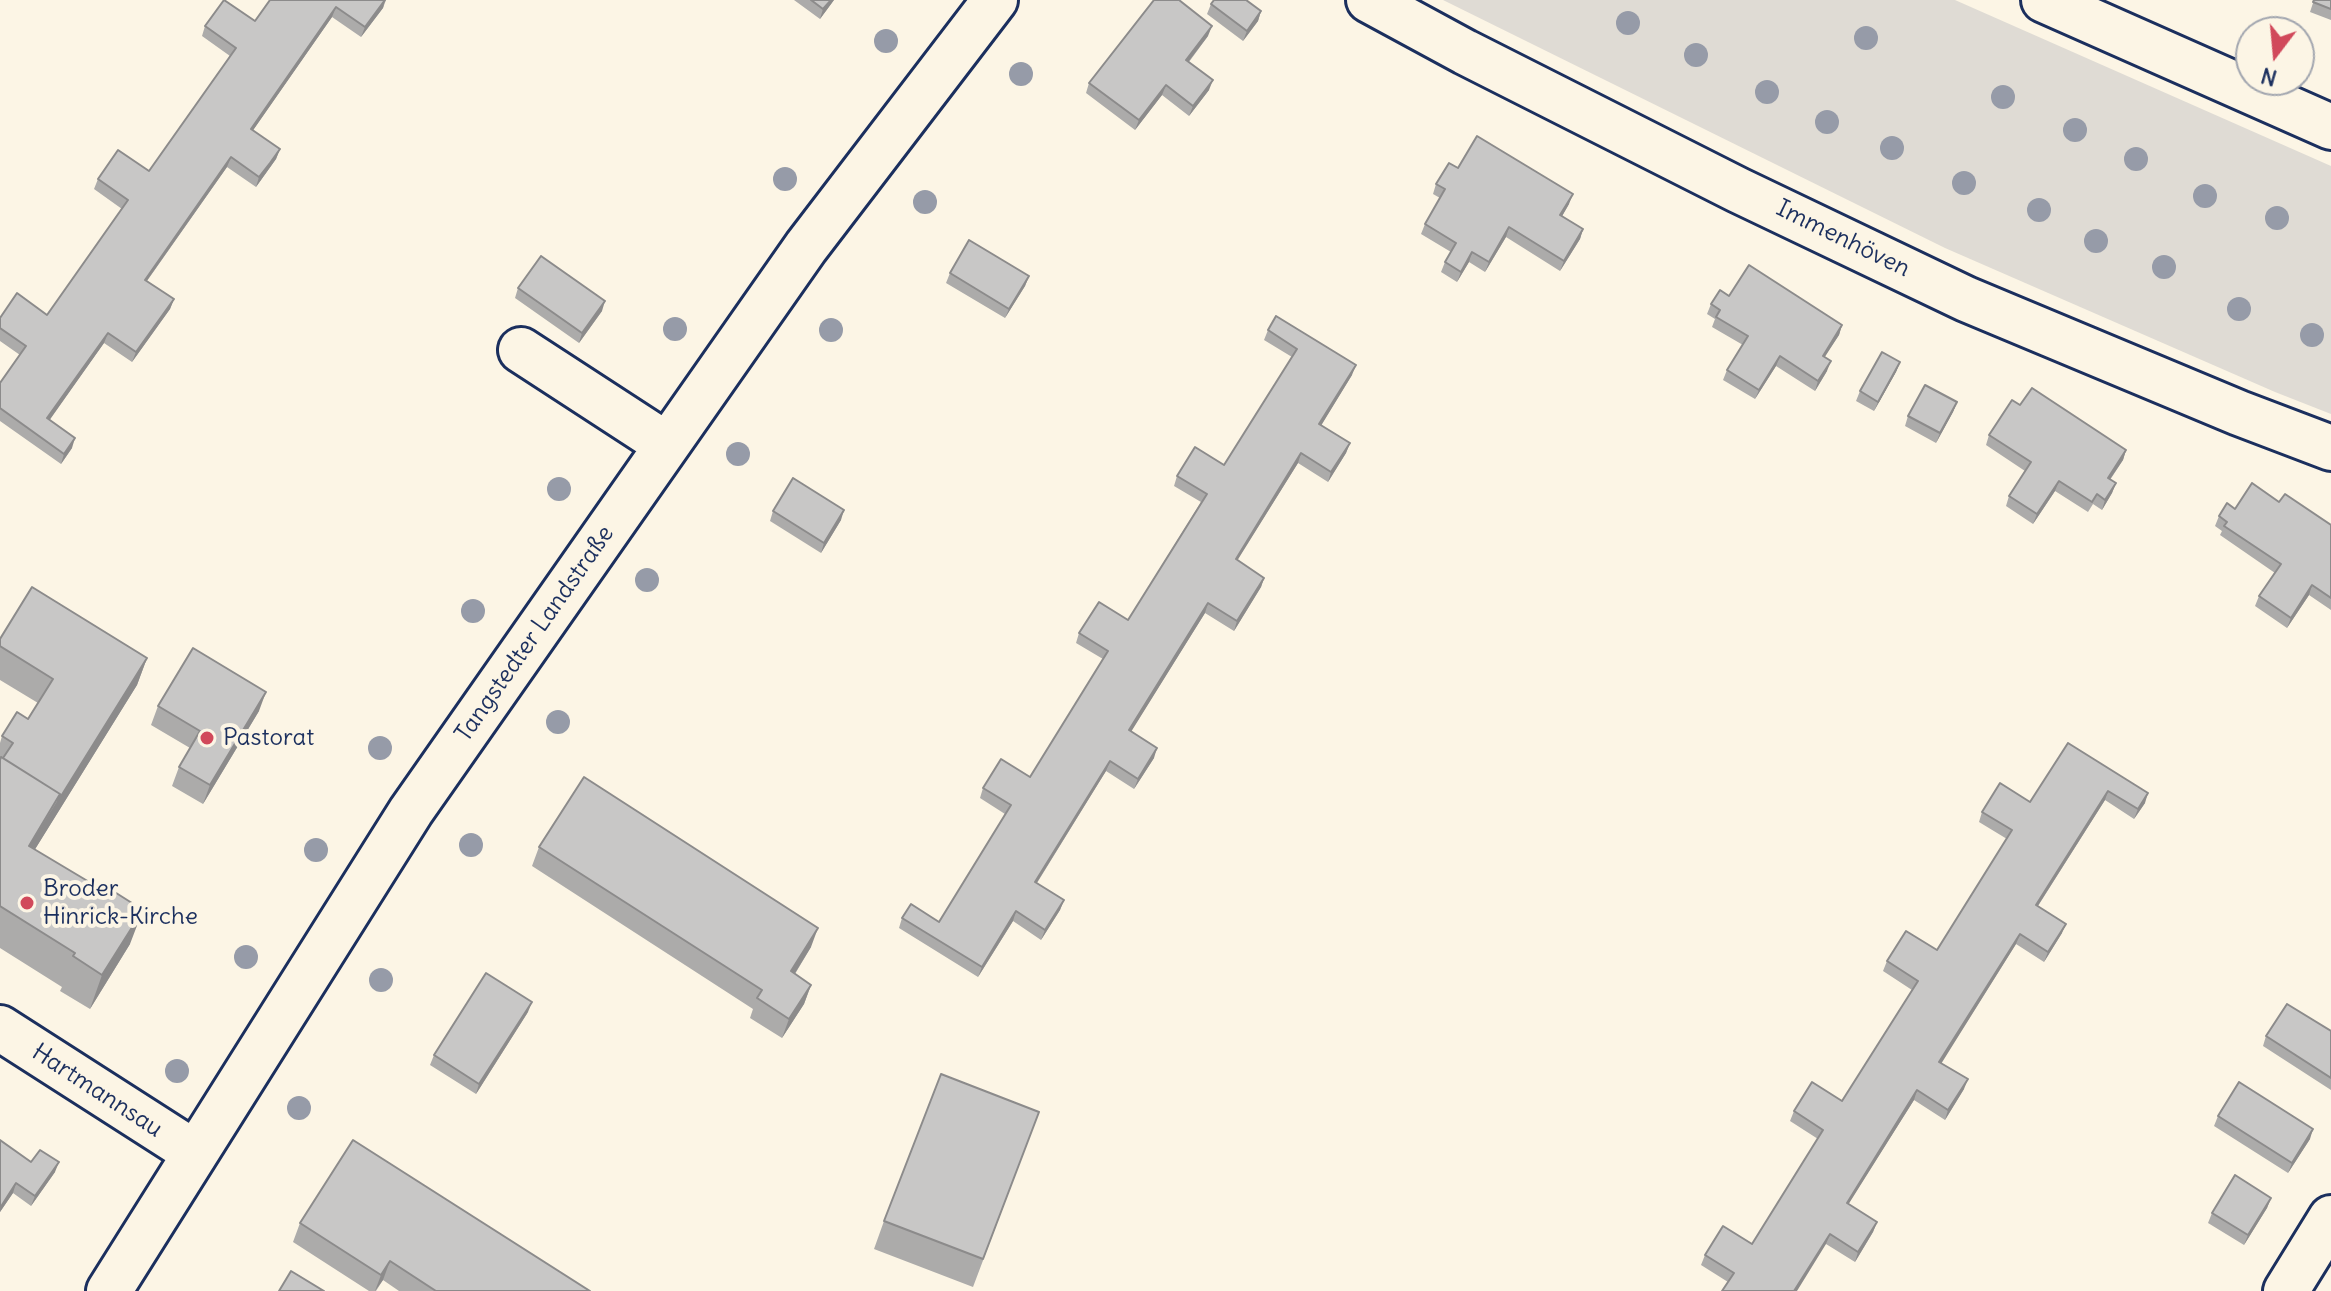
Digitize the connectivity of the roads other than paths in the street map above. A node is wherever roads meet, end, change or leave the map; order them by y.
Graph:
1 (995, 0) edge
2 (1369, 0) edge
3 (2044, 0) edge
4 (2331, 127) edge
5 (521, 350) dead end
6 (667, 445) junction
7 (2331, 448) edge
8 (0, 1028) edge
9 (195, 1153) junction
10 (2331, 1218) edge
11 (109, 1291) edge
12 (2286, 1291) edge

1 - 6 street, Tangstedter Landstraße
2 - 7 street, Immenhöven
3 - 4 street
5 - 6 street
6 - 9 street, Tangstedter Landstraße
8 - 9 street, Hartmannsau
9 - 11 street, Tangstedter Landstraße
10 - 12 street

